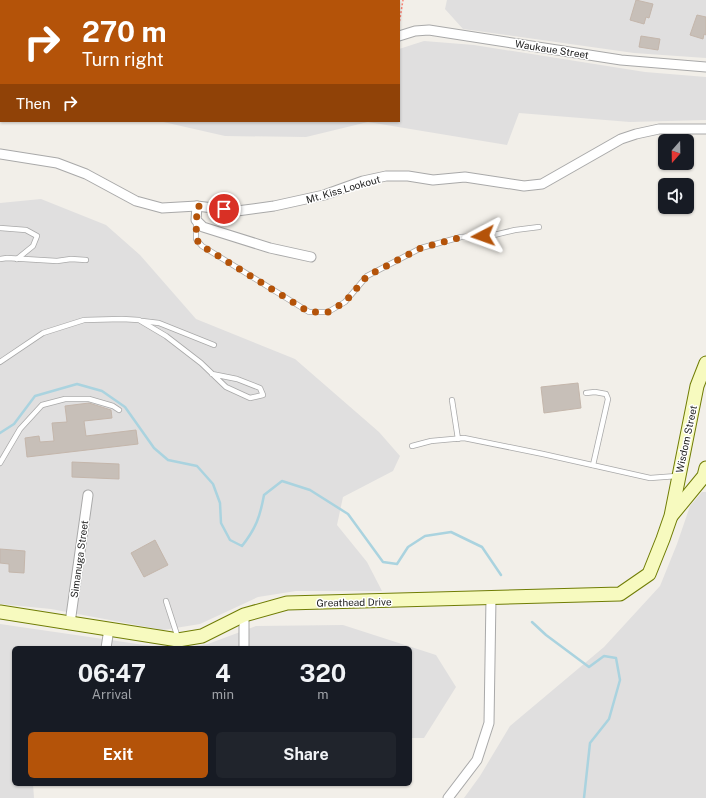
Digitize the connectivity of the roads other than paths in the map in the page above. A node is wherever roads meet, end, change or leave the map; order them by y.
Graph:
1 (400, 36) edge
2 (706, 67) edge
3 (706, 129) edge
4 (0, 154) edge
5 (197, 206) junction
6 (196, 220) junction
7 (539, 227) dead end
8 (0, 228) edge
9 (311, 257) dead end
10 (0, 259) edge
11 (17, 259) junction
12 (86, 260) dead end
13 (139, 320) junction
14 (214, 345) dead end
15 (0, 362) edge
16 (706, 362) edge
17 (212, 374) junction
18 (586, 393) dead end
19 (452, 400) dead end
20 (119, 410) dead end
21 (458, 439) junction
22 (412, 446) dead end
23 (0, 463) edge
24 (593, 465) junction
25 (705, 473) edge
26 (679, 475) junction
27 (88, 495) dead end
28 (671, 516) junction
29 (491, 598) junction
30 (166, 601) dead end
31 (0, 612) edge
32 (244, 615) junction
33 (70, 623) junction
34 (109, 629) junction
35 (178, 640) junction
36 (106, 646) edge
37 (244, 646) edge
38 (448, 798) edge

1 - 2 street, Waukaue Street
3 - 5 street, Mt. Kiss Lookout
4 - 5 street, Mt. Kiss Lookout
5 - 6 street
6 - 7 lane
6 - 9 street
8 - 11 lane
10 - 11 lane
11 - 12 lane
13 - 14 lane
13 - 15 lane
13 - 17 lane
16 - 26 street, Wisdom Street
17 - 17 lane
18 - 24 lane
19 - 21 lane
20 - 23 lane
21 - 22 lane
21 - 24 lane
24 - 26 lane
25 - 28 street
26 - 28 street, Wisdom Street
27 - 33 street, Simanuga Street
28 - 29 street, Greathead Drive
29 - 32 street, Greathead Drive
29 - 38 street
30 - 35 lane
31 - 33 street, Greathead Drive
32 - 35 street, Greathead Drive
32 - 37 street
33 - 34 street, Greathead Drive
34 - 35 street, Greathead Drive
34 - 36 street

